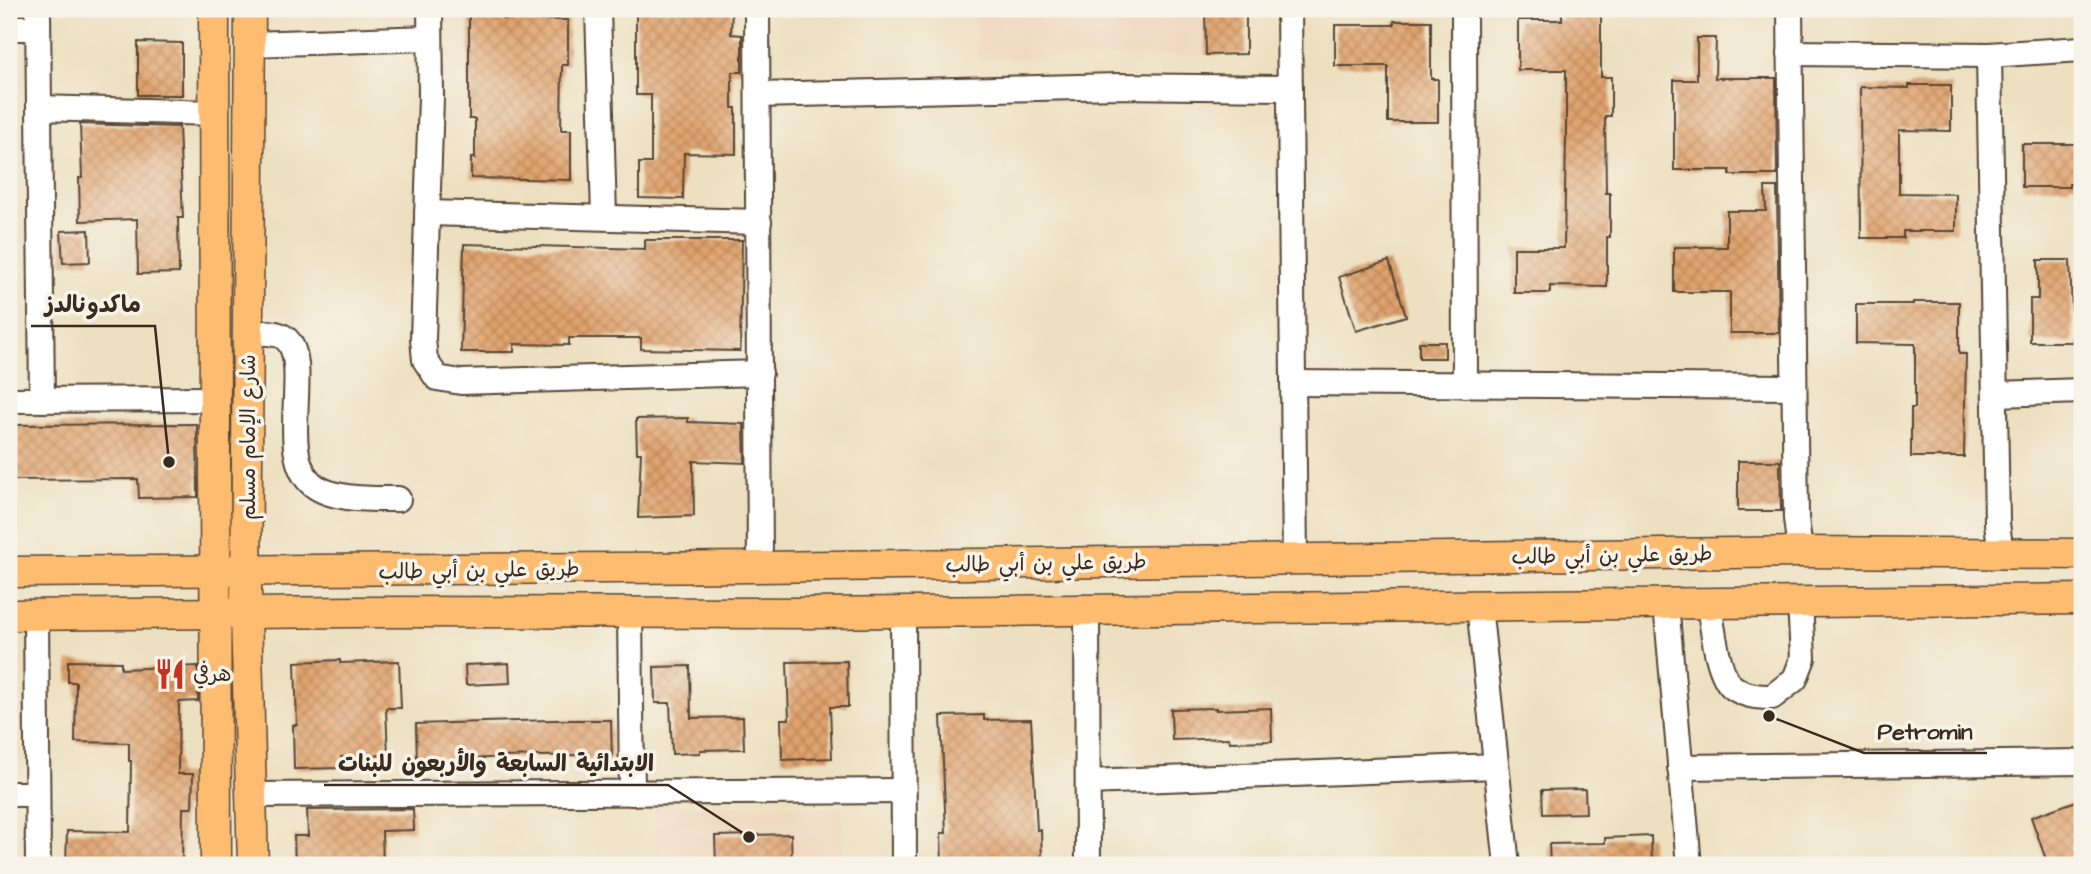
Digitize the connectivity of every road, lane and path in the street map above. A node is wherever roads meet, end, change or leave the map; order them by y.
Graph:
1 (214, 9) edge
2 (250, 9) edge
3 (430, 9) edge
4 (598, 9) edge
5 (757, 9) edge
6 (1289, 9) edge
7 (1464, 9) edge
8 (1790, 9) edge
9 (38, 19) edge
10 (9, 28) edge
11 (430, 38) junction
12 (250, 44) junction
13 (2082, 49) edge
14 (1790, 53) junction
15 (1989, 55) junction
16 (1290, 88) junction
17 (758, 95) junction
18 (38, 108) junction
19 (215, 113) junction
20 (427, 213) junction
21 (604, 217) junction
22 (759, 222) junction
23 (249, 333) junction
24 (760, 373) junction
25 (1293, 383) junction
26 (1465, 384) junction
27 (1794, 387) junction
28 (2082, 391) edge
29 (1996, 394) junction
30 (216, 398) junction
31 (9, 400) edge
32 (42, 400) junction
33 (398, 499) dead end
34 (1800, 552) junction
35 (2082, 554) edge
36 (2001, 555) junction
37 (1295, 560) junction
38 (760, 567) junction
39 (217, 571) junction
40 (9, 572) edge
41 (247, 572) junction
42 (2082, 599) edge
43 (1800, 602) junction
44 (1709, 603) junction
45 (1666, 604) junction
46 (1479, 606) junction
47 (1087, 610) junction
48 (903, 612) junction
49 (216, 613) junction
50 (246, 613) junction
51 (630, 613) junction
52 (23, 615) edge
53 (2082, 762) edge
54 (1496, 766) junction
55 (1680, 767) junction
56 (1088, 782) junction
57 (903, 791) junction
58 (632, 793) junction
59 (9, 794) edge
60 (37, 794) junction
61 (251, 794) junction
62 (38, 865) edge
63 (216, 865) edge
64 (253, 865) edge
65 (904, 865) edge
66 (1088, 865) edge
67 (1507, 865) edge
68 (1689, 865) edge

1 - 19 main road, شارع الإمام مسلم
2 - 12 main road, شارع الإمام مسلم
3 - 11 street
4 - 21 street
5 - 17 street
6 - 16 street
7 - 26 street
8 - 14 street
9 - 10 street
9 - 18 street
11 - 12 street
11 - 20 street
12 - 23 main road, شارع الإمام مسلم
13 - 15 street
14 - 15 street
14 - 27 street
15 - 29 street
16 - 17 street
16 - 25 street
17 - 22 street
18 - 19 street
18 - 32 street
19 - 30 main road, شارع الإمام مسلم
20 - 21 street
20 - 24 street
21 - 22 street
22 - 24 street
23 - 33 street
23 - 41 main road, شارع الإمام مسلم
24 - 38 street
25 - 26 street
25 - 37 street
26 - 27 street
27 - 34 street
28 - 29 street
29 - 36 street
30 - 32 street
30 - 39 main road, شارع الإمام مسلم
31 - 32 street
34 - 36 main road, طريق علي بن أبي طالب
34 - 37 main road, طريق علي بن أبي طالب
35 - 36 main road, طريق علي بن أبي طالب
37 - 38 main road, طريق علي بن أبي طالب
38 - 41 main road, طريق علي بن أبي طالب
39 - 40 main road, طريق علي بن أبي طالب
39 - 41 main road, طريق علي بن أبي طالب
39 - 49 main road, شارع الإمام مسلم
41 - 50 main road, شارع الإمام مسلم
42 - 43 main road, طريق علي بن أبي طالب
43 - 44 main road, طريق علي بن أبي طالب
43 - 44 street
44 - 45 main road, طريق علي بن أبي طالب
45 - 46 main road, طريق علي بن أبي طالب
45 - 55 street
46 - 47 main road, طريق علي بن أبي طالب
46 - 54 street
47 - 48 main road, طريق علي بن أبي طالب
47 - 56 street
48 - 51 main road, طريق علي بن أبي طالب
48 - 57 street
49 - 50 main road, طريق علي بن أبي طالب
49 - 52 main road, طريق علي بن أبي طالب
49 - 63 main road, شارع الإمام مسلم
50 - 51 main road, طريق علي بن أبي طالب
50 - 61 main road, شارع الإمام مسلم
51 - 58 street
52 - 60 street
53 - 55 street
54 - 56 street
54 - 67 street
55 - 68 street
56 - 66 street
57 - 58 street
57 - 65 street
58 - 61 street
59 - 60 street
60 - 62 street
61 - 64 main road, شارع الإمام مسلم

